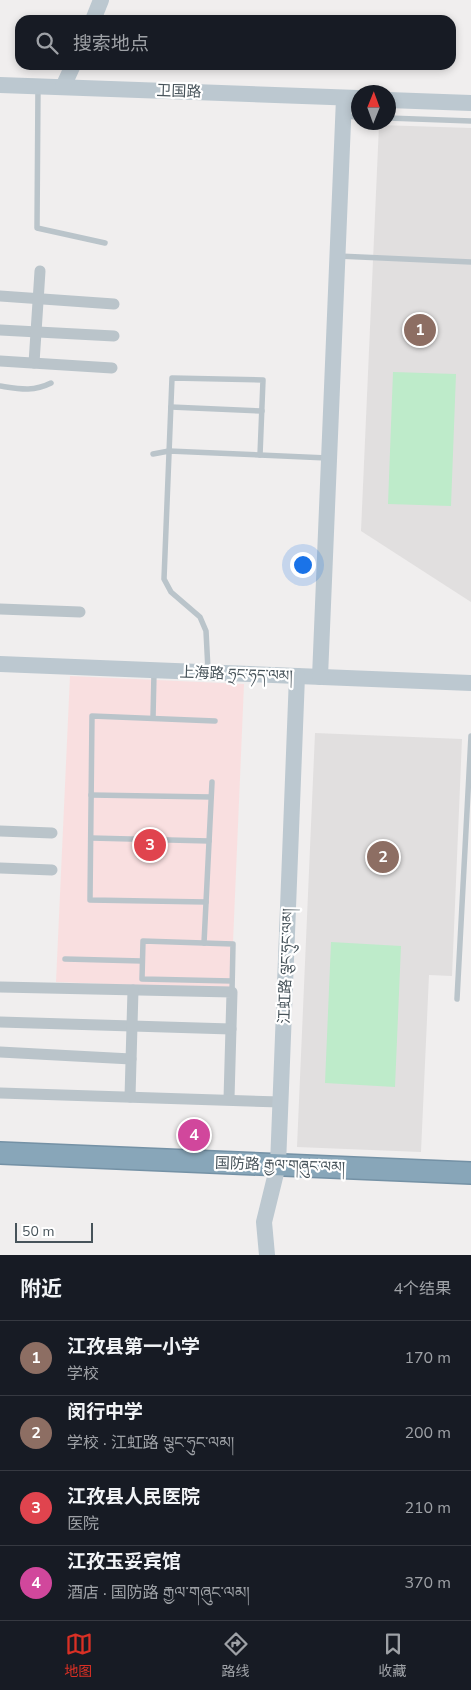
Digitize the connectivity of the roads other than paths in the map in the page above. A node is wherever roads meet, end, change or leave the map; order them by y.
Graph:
1 (101, 0) edge
2 (94, 15) edge
3 (71, 70) edge
4 (0, 84) edge
5 (38, 86) junction
6 (63, 87) junction
7 (351, 98) edge
8 (396, 100) edge
9 (471, 103) edge
10 (351, 116) edge
11 (396, 118) edge
12 (471, 121) edge
13 (105, 243) dead end
14 (337, 256) junction
15 (471, 262) edge
16 (40, 271) dead end
17 (0, 296) edge
18 (38, 299) junction
19 (114, 304) dead end
20 (0, 330) edge
21 (35, 332) junction
22 (114, 336) dead end
23 (0, 361) edge
24 (34, 363) junction
25 (112, 368) dead end
26 (51, 383) dead end
27 (0, 386) edge
28 (171, 407) junction
29 (262, 411) junction
30 (169, 451) junction
31 (153, 454) dead end
32 (260, 455) junction
33 (329, 458) junction
34 (0, 609) edge
35 (80, 612) dead end
36 (0, 664) edge
37 (154, 670) junction
38 (208, 672) junction
39 (297, 676) junction
40 (320, 677) junction
41 (471, 683) edge
42 (153, 718) junction
43 (215, 721) dead end
44 (471, 736) edge
45 (212, 782) dead end
46 (91, 795) junction
47 (211, 797) junction
48 (0, 831) edge
49 (52, 834) dead end
50 (91, 838) junction
51 (209, 841) junction
52 (0, 868) edge
53 (52, 870) dead end
54 (206, 902) junction
55 (204, 943) junction
56 (65, 958) dead end
57 (142, 961) junction
58 (0, 987) edge
59 (232, 987) junction
60 (132, 990) junction
61 (457, 998) dead end
62 (0, 1022) edge
63 (132, 1026) junction
64 (231, 1029) junction
65 (0, 1052) edge
66 (131, 1059) junction
67 (0, 1093) edge
68 (130, 1097) junction
69 (229, 1099) junction
70 (280, 1102) junction
71 (0, 1153) edge
72 (278, 1165) junction
73 (471, 1172) edge
74 (266, 1255) edge

1 - 2 main road
3 - 6 main road
4 - 5 main road, 卫国路
5 - 6 main road, 卫国路
5 - 13 lane
6 - 7 main road, 卫国路
8 - 9 main road
10 - 14 main road
11 - 12 lane
14 - 15 lane
14 - 33 main road
16 - 18 street
17 - 18 street
18 - 19 street
18 - 21 street
20 - 21 street
21 - 22 street
21 - 24 street
23 - 24 street
24 - 25 street
26 - 27 lane
28 - 29 lane
28 - 29 lane
28 - 30 lane
29 - 32 lane
30 - 31 lane
30 - 32 lane
30 - 38 lane
32 - 33 lane
33 - 40 main road
34 - 35 street
36 - 37 main road, 上海路 ཧྲང་ཧད་ལམ།
37 - 38 main road, 上海路 ཧྲང་ཧད་ལམ།
37 - 42 lane
38 - 39 main road, 上海路 ཧྲང་ཧད་ལམ།
39 - 40 main road, 上海路 ཧྲང་ཧད་ལམ།
39 - 70 main road, 江虹路 ལྕང་ཧུང་ལམ།
40 - 41 main road, 上海路 ཧྲང་ཧད་ལམ།
42 - 43 lane
42 - 46 lane
44 - 61 lane
45 - 47 lane
46 - 47 lane
46 - 50 lane
47 - 51 lane
48 - 49 street
50 - 51 lane
50 - 54 lane
51 - 54 lane
52 - 53 street
54 - 55 lane
55 - 57 lane
55 - 59 lane
56 - 57 lane
57 - 59 lane
58 - 60 street
59 - 60 street
59 - 64 street
60 - 63 street
62 - 63 street
63 - 64 street
63 - 66 street
64 - 69 street
65 - 66 street
66 - 68 street
67 - 68 street
68 - 69 street
69 - 70 street
70 - 72 main road, 江虹路 ལྕང་ཧུང་ལམ།
71 - 72 highway, 国防路 རྒྱལ་གཞུང་ལམ།
72 - 73 highway, 国防路 རྒྱལ་གཞུང་ལམ།
72 - 74 main road, 江虹路 ལྕང་ཧུང་ལམ།

